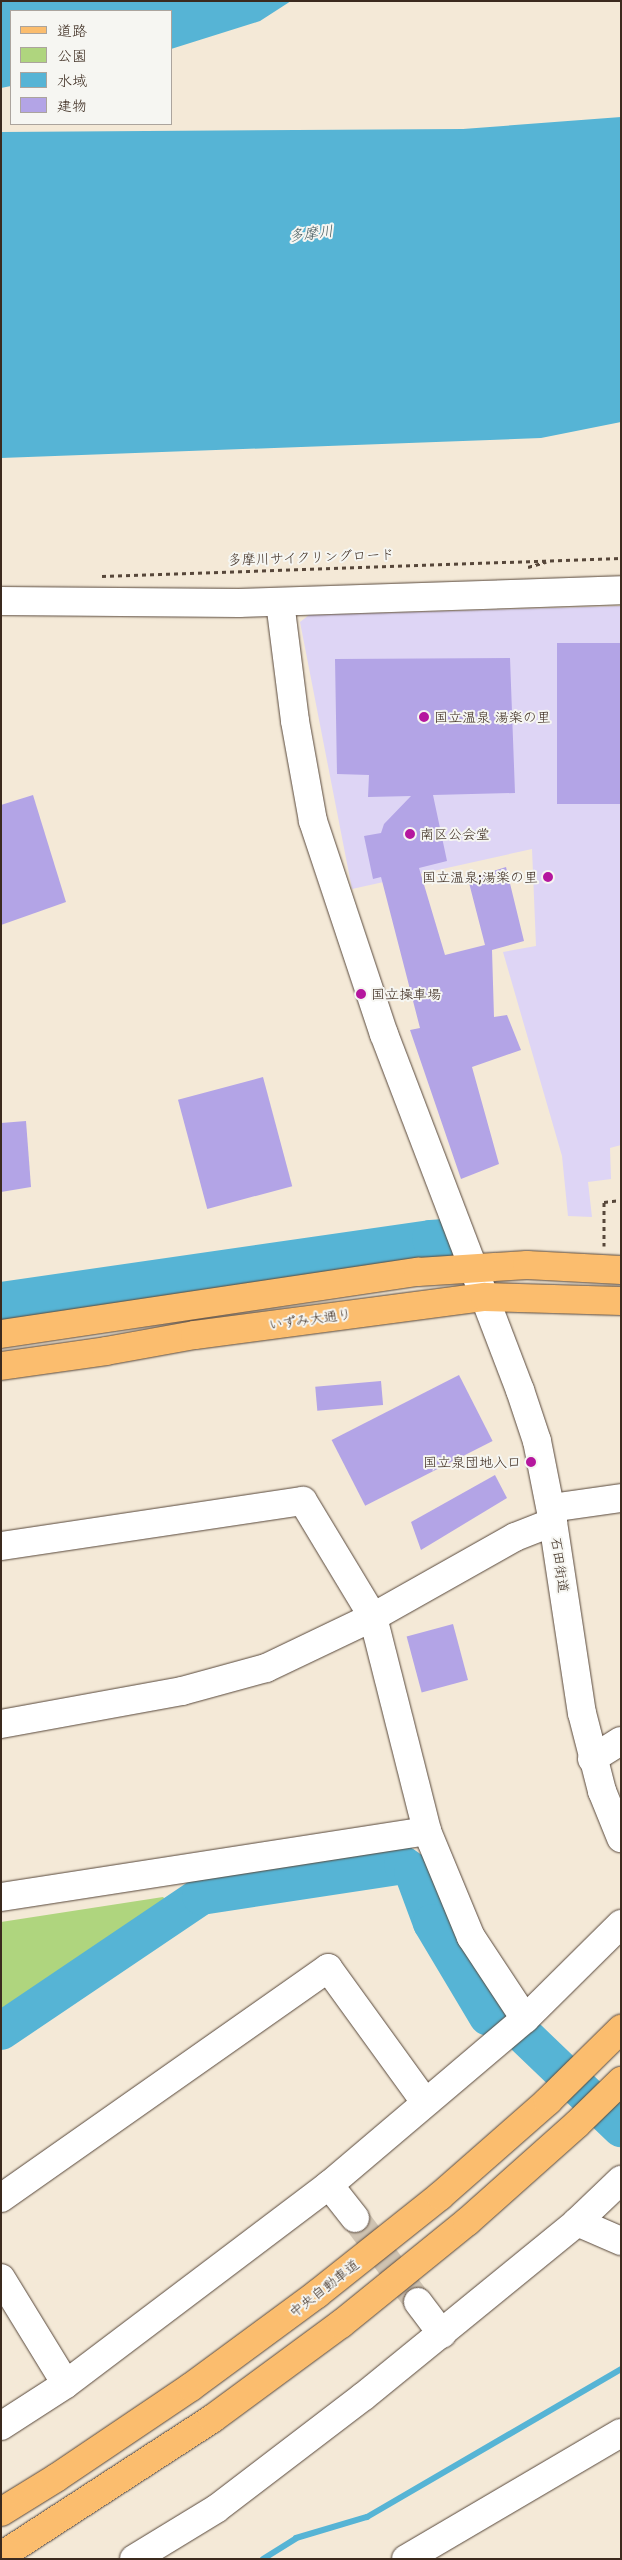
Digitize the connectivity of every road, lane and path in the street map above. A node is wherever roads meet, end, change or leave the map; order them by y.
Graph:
1 (621, 558) edge
2 (101, 576) dead end
3 (621, 590) edge
4 (1, 600) edge
5 (280, 602) junction
6 (621, 1200) edge
7 (612, 1259) edge
8 (474, 1267) junction
9 (485, 1297) junction
10 (621, 1301) edge
11 (1, 1334) edge
12 (1, 1366) edge
13 (621, 1498) edge
14 (552, 1515) junction
15 (1, 1546) edge
16 (373, 1616) junction
17 (1, 1724) edge
18 (621, 1741) edge
19 (592, 1759) junction
20 (426, 1831) junction
21 (621, 1838) edge
22 (1, 1896) edge
23 (621, 1924) edge
24 (525, 2019) junction
25 (621, 2029) edge
26 (621, 2081) edge
27 (425, 2102) junction
28 (621, 2180) edge
29 (329, 2186) junction
30 (1, 2198) edge
31 (354, 2218) tunnel mouth
32 (577, 2222) junction
33 (621, 2241) edge
34 (1, 2278) edge
35 (418, 2302) tunnel mouth
36 (442, 2334) junction
37 (66, 2384) junction
38 (1, 2426) edge
39 (621, 2433) edge
40 (1, 2512) edge
41 (1, 2556) edge
42 (134, 2559) edge
43 (406, 2559) edge

1 - 2 path, 多摩川サイクリングロード
3 - 5 street
4 - 5 street
5 - 8 street, 石田街道
6 - 7 path
7 - 8 main road
8 - 9 street, 石田街道
8 - 11 main road
9 - 10 main road, いずみ大通り
9 - 12 main road, いずみ大通り
9 - 14 street, 石田街道
13 - 14 street
14 - 16 street
14 - 19 street, 石田街道
15 - 16 street
16 - 17 street
16 - 20 street
18 - 19 street
19 - 21 street, 石田街道
20 - 22 street
20 - 24 street
23 - 24 street
24 - 27 street
25 - 40 main road, 中央自動車道
26 - 41 main road
27 - 29 street
27 - 30 street
28 - 32 street
29 - 31 street
29 - 37 street
32 - 33 street
32 - 36 street
34 - 37 street
35 - 36 street
36 - 42 street
37 - 38 street
39 - 43 street

